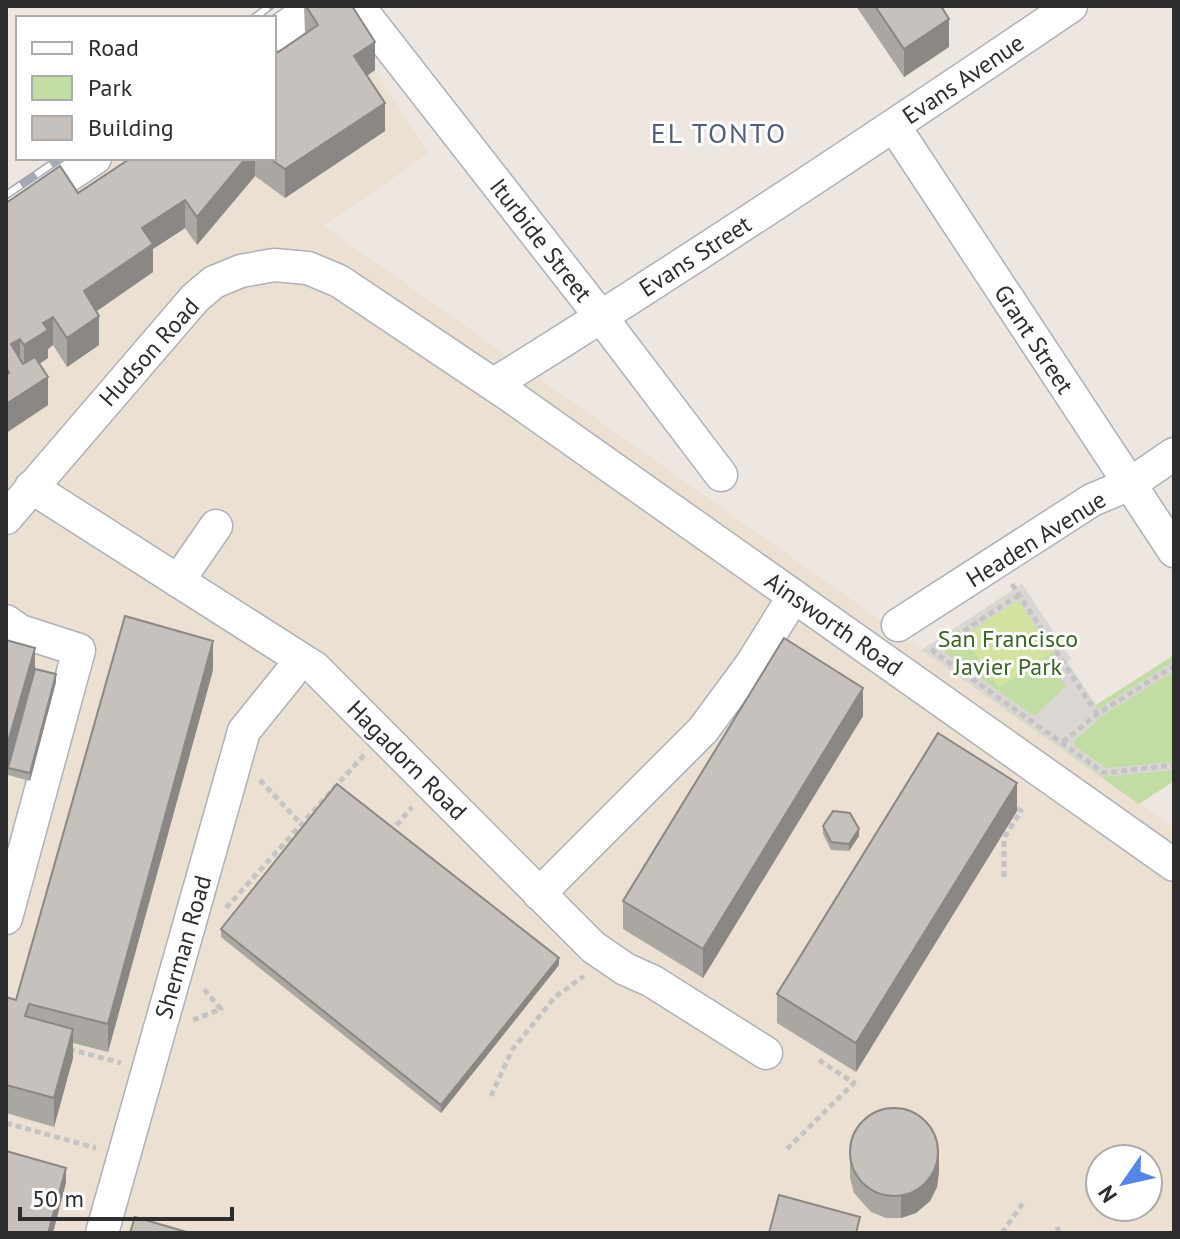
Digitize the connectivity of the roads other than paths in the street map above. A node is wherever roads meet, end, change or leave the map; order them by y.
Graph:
1 (315, 6) edge
2 (358, 6) edge
3 (1071, 6) edge
4 (276, 34) edge
5 (894, 126) junction
6 (92, 160) edge
7 (6, 217) edge
8 (601, 317) junction
9 (494, 384) junction
10 (1174, 454) edge
11 (721, 475) dead end
12 (1130, 484) junction
13 (31, 487) junction
14 (6, 518) edge
15 (216, 526) dead end
16 (1174, 551) edge
17 (178, 581) junction
18 (794, 596) junction
19 (6, 621) edge
20 (898, 625) dead end
21 (290, 674) dead end
22 (1174, 865) edge
23 (539, 894) junction
24 (6, 918) edge
25 (766, 1053) dead end
26 (102, 1233) edge

1 - 4 street
2 - 8 street, Iturbide Street
3 - 5 street, Evans Avenue
5 - 8 street, Evans Street
5 - 12 street, Grant Street
6 - 7 street
8 - 9 street, Evans Street
8 - 11 street, Iturbide Street
9 - 13 street, Hudson Road
9 - 18 street, Ainsworth Road
10 - 12 street, Headen Avenue
12 - 16 street, Grant Street
12 - 20 street, Headen Avenue
13 - 14 street, Hudson Road
13 - 17 street, Hagadorn Road
15 - 17 street
17 - 23 street, Hagadorn Road
18 - 22 street, Ainsworth Road
18 - 23 street
19 - 24 street
21 - 26 street, Sherman Road
23 - 25 street, Hagadorn Road

